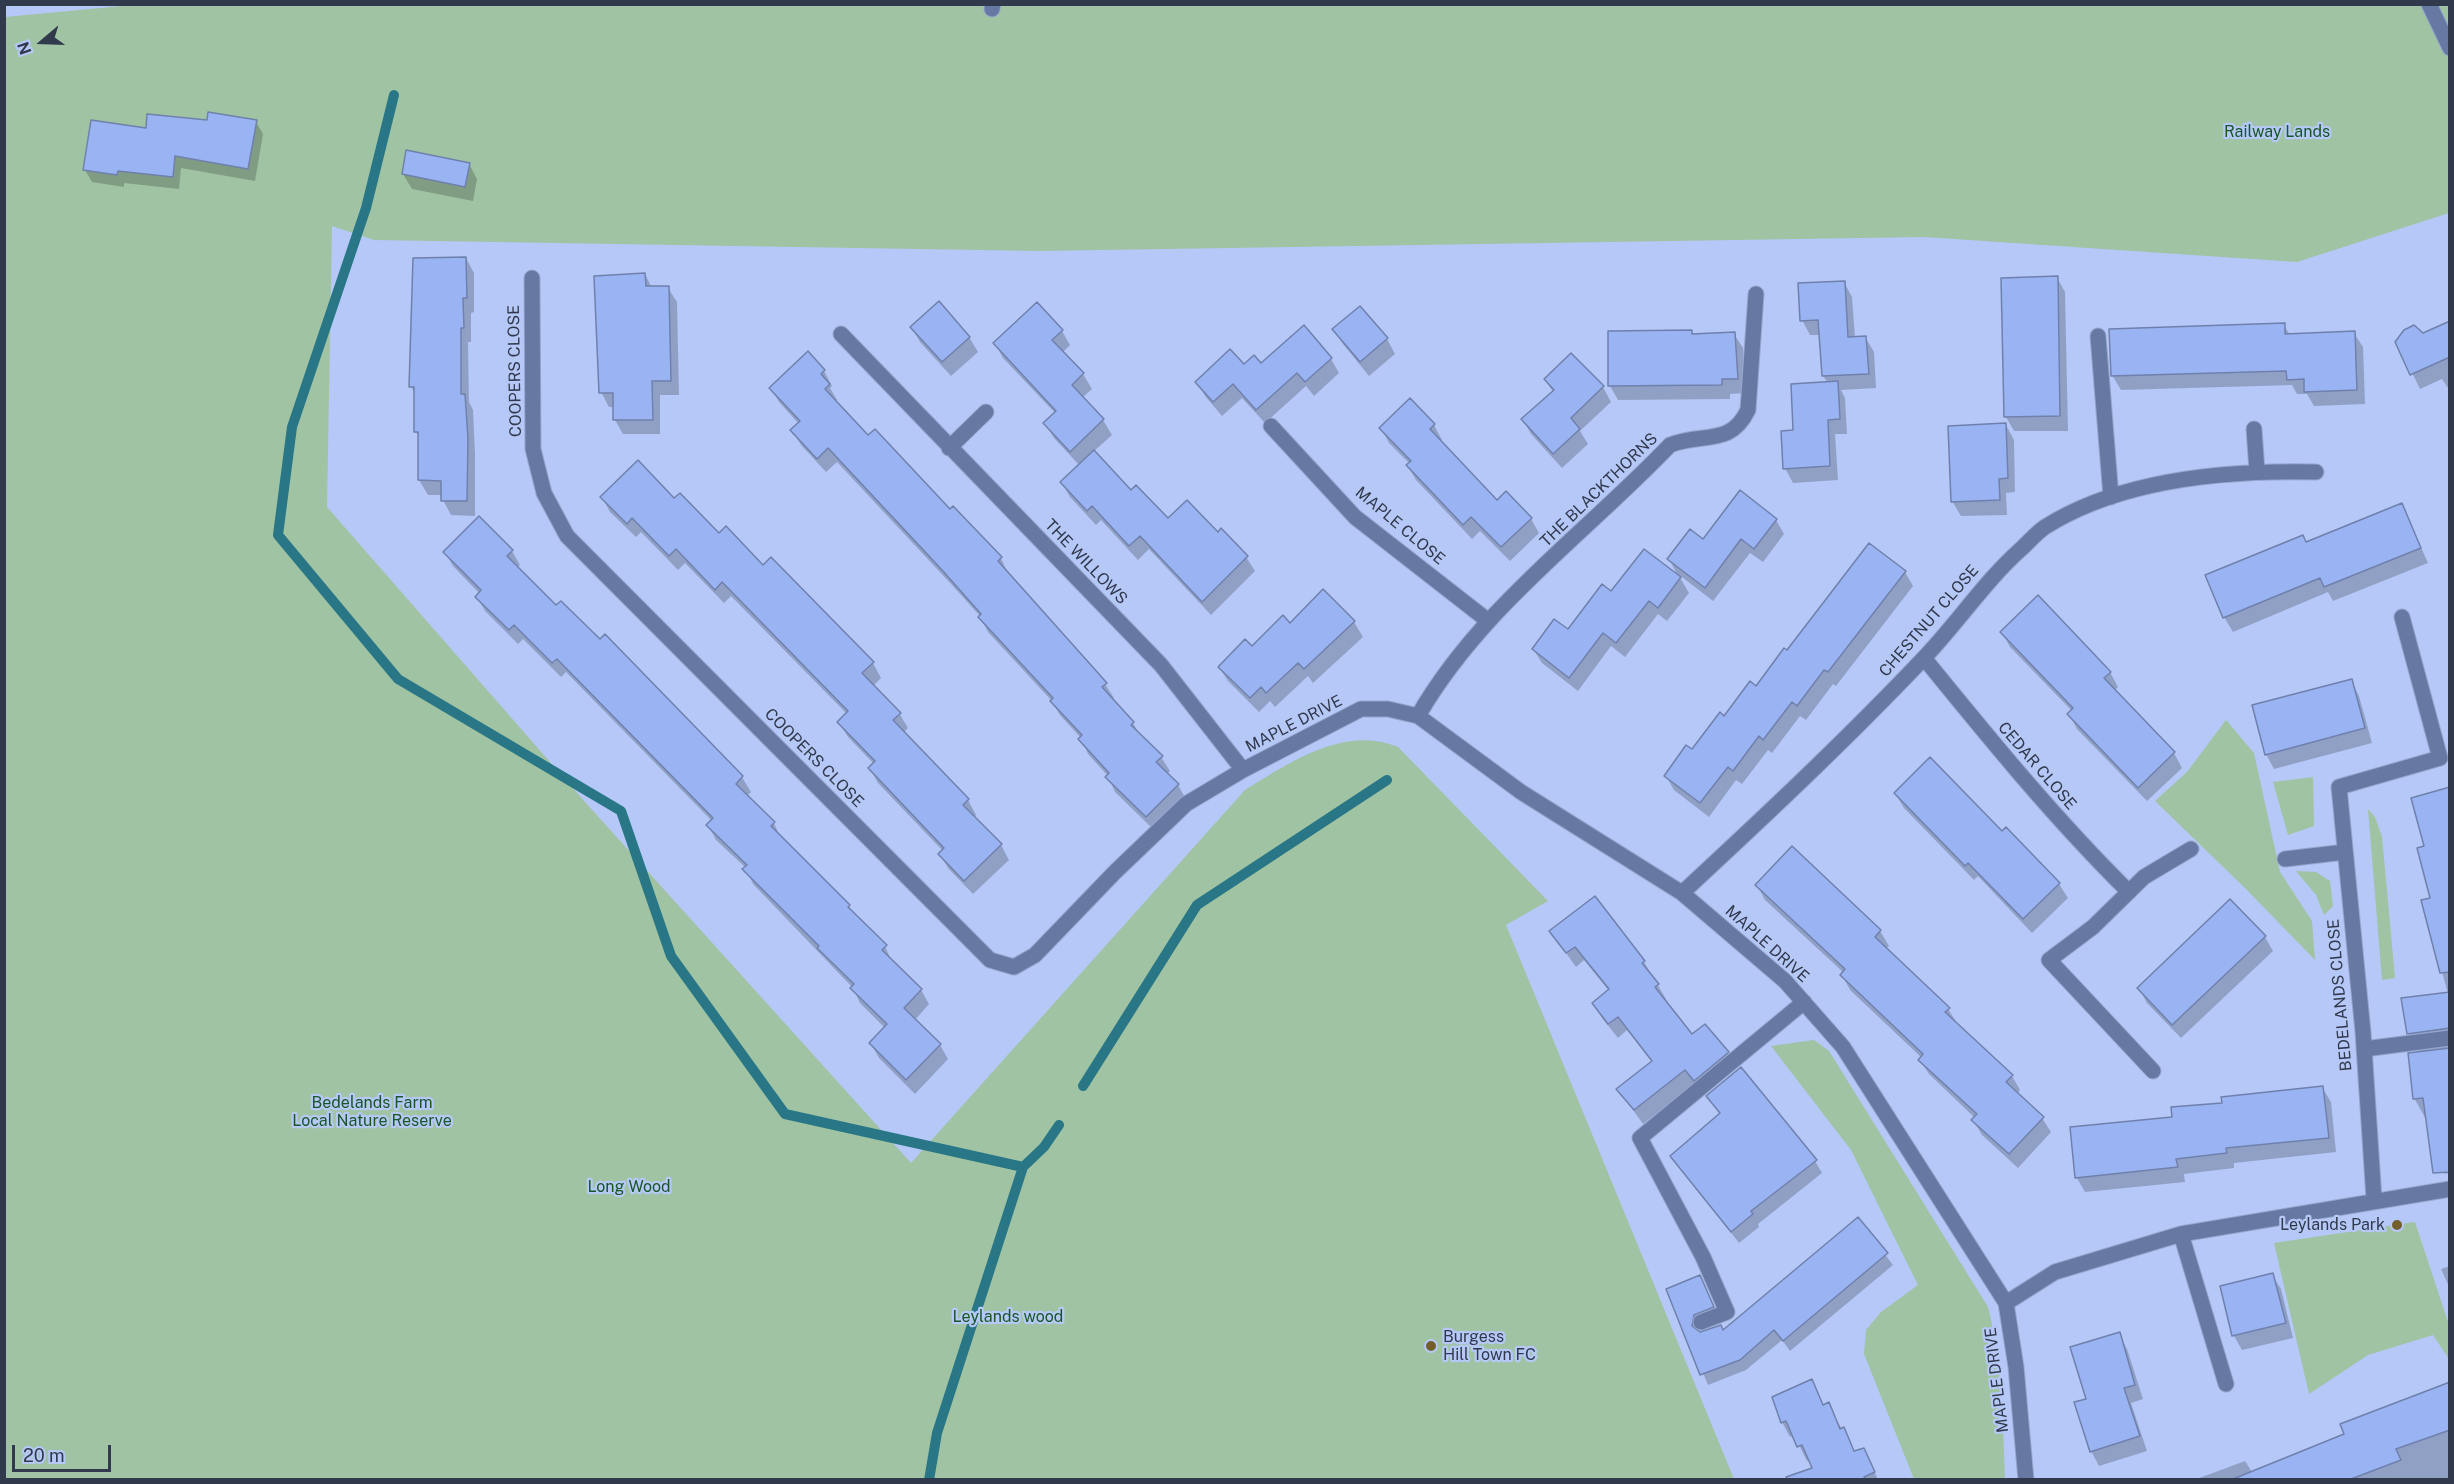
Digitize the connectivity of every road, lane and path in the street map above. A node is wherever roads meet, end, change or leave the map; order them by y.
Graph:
1 (2429, 4) edge
2 (2450, 48) edge
3 (532, 278) dead end
4 (1756, 294) dead end
5 (841, 334) dead end
6 (2098, 336) dead end
7 (986, 412) dead end
8 (1271, 426) dead end
9 (2254, 429) dead end
10 (949, 448) junction
11 (2257, 471) junction
12 (2316, 472) dead end
13 (2111, 497) junction
14 (2402, 617) dead end
15 (1487, 620) junction
16 (1924, 658) junction
17 (1418, 716) junction
18 (1243, 770) junction
19 (2191, 849) dead end
20 (2345, 852) junction
21 (2285, 859) dead end
22 (2129, 892) junction
23 (1682, 893) junction
24 (1804, 1002) junction
25 (2450, 1038) edge
26 (2364, 1049) junction
27 (2153, 1071) dead end
28 (2450, 1189) edge
29 (2374, 1199) junction
30 (2181, 1234) junction
31 (2006, 1304) junction
32 (1701, 1322) dead end
33 (2226, 1384) dead end
34 (2026, 1479) edge

1 - 2 street
3 - 18 street, COOPERS CLOSE
4 - 15 street, THE BLACKTHORNS
5 - 10 street, THE WILLOWS
6 - 13 street
7 - 10 street
8 - 15 street, MAPLE CLOSE
9 - 11 street
10 - 18 street, THE WILLOWS
11 - 12 street, CHESTNUT CLOSE
11 - 13 street, CHESTNUT CLOSE
13 - 16 street, CHESTNUT CLOSE
14 - 20 street, BEDELANDS CLOSE
15 - 17 street, THE BLACKTHORNS
16 - 22 street, CEDAR CLOSE
16 - 23 street, CHESTNUT CLOSE
17 - 18 street, MAPLE DRIVE
17 - 23 street, MAPLE DRIVE
19 - 22 street
20 - 21 street
20 - 26 street, BEDELANDS CLOSE
22 - 27 street
23 - 24 street, MAPLE DRIVE
24 - 31 street, MAPLE DRIVE
24 - 32 street
25 - 26 street
26 - 29 street, BEDELANDS CLOSE
28 - 29 street
29 - 30 street
30 - 31 street
30 - 33 street
31 - 34 street, MAPLE DRIVE

